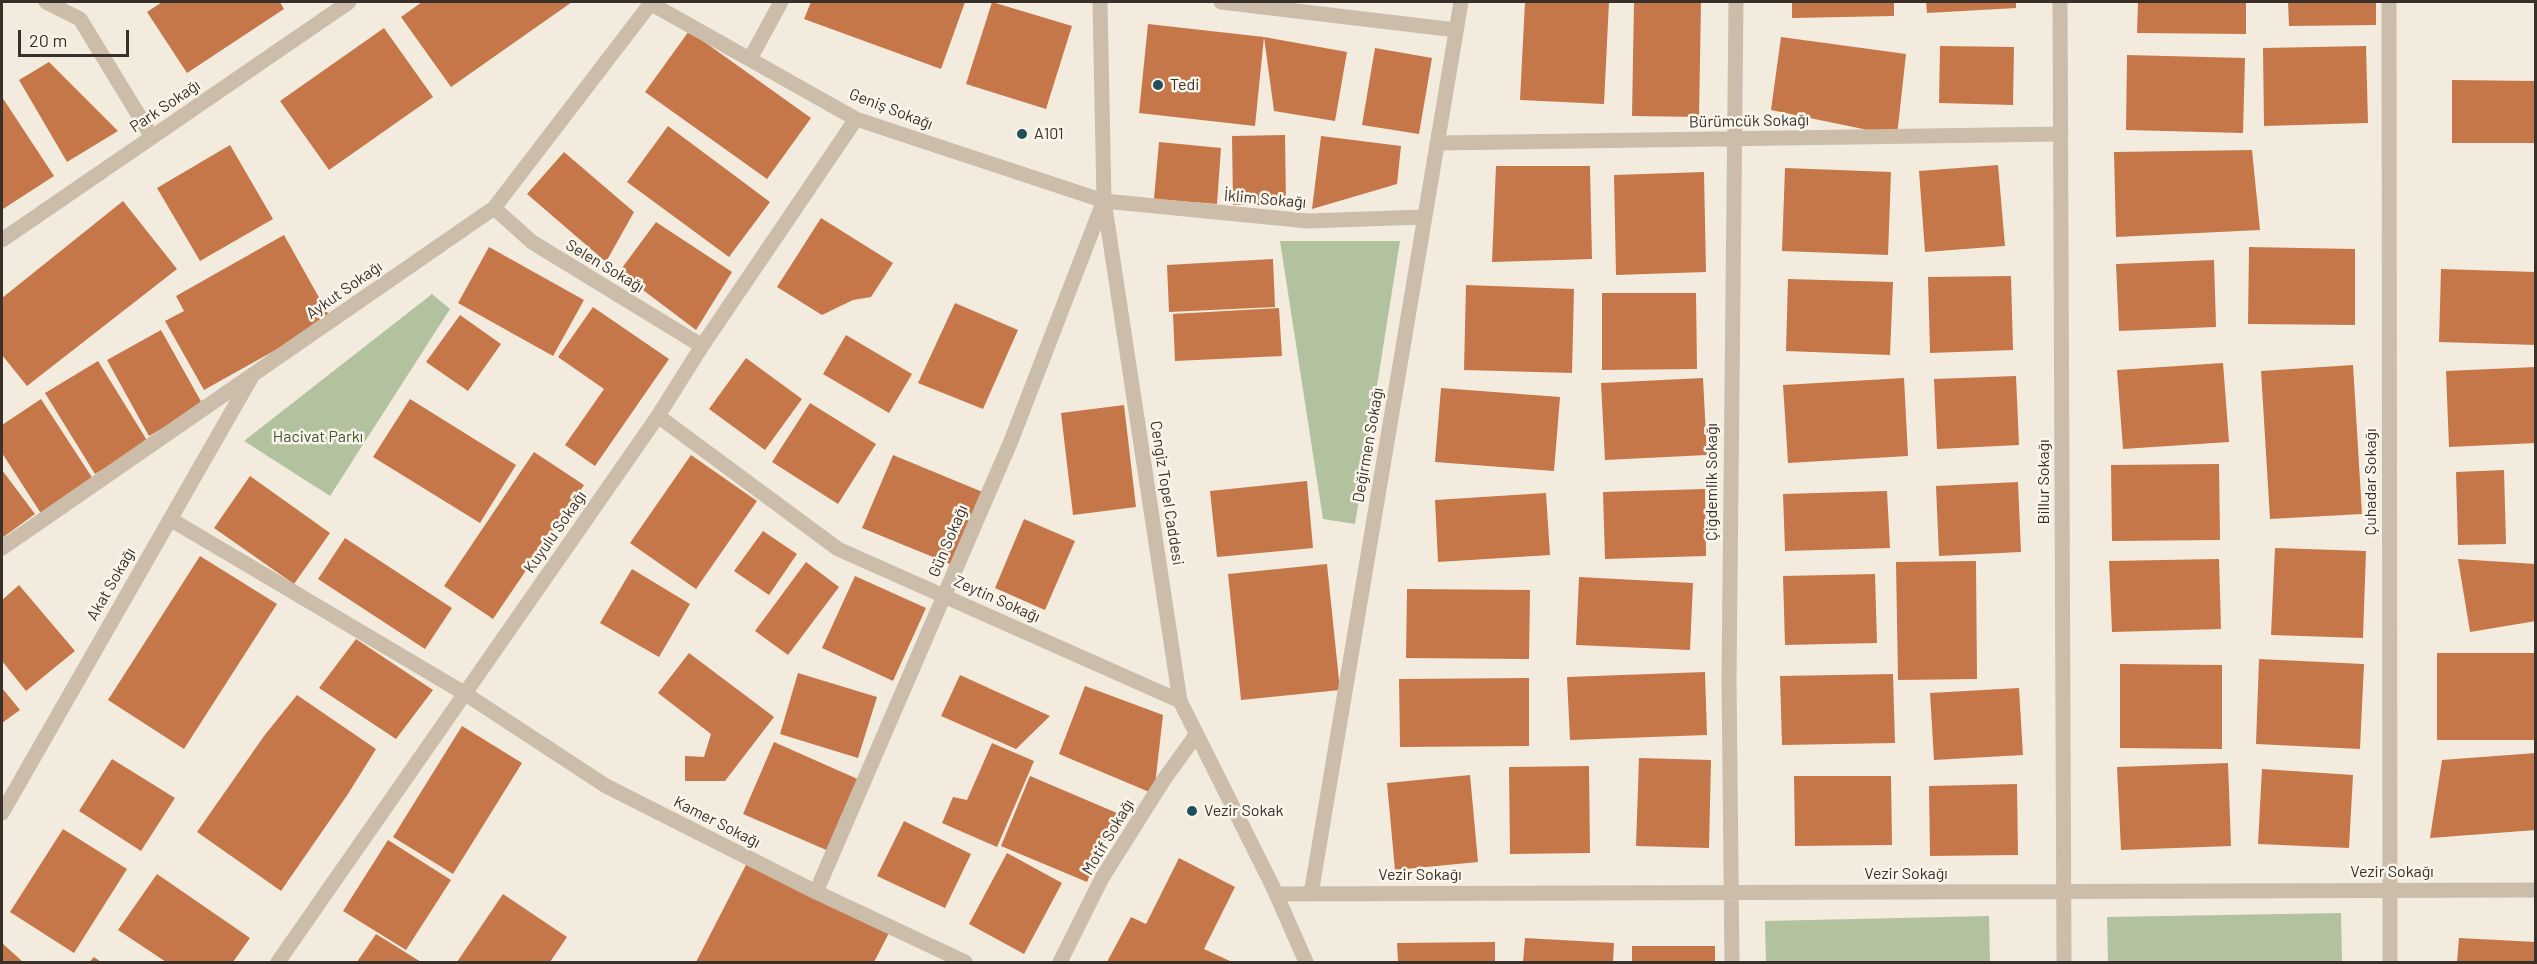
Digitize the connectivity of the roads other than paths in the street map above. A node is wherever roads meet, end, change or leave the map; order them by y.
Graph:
1 (46, 2) edge
2 (348, 2) edge
3 (649, 2) edge
4 (781, 2) edge
5 (1100, 2) edge
6 (1221, 2) edge
7 (1461, 2) edge
8 (1736, 2) edge
9 (2060, 2) edge
10 (2389, 2) edge
11 (1456, 30) junction
12 (750, 59) junction
13 (856, 119) junction
14 (2061, 134) junction
15 (152, 136) junction
16 (1734, 139) junction
17 (1437, 142) junction
18 (1104, 201) junction
19 (494, 208) junction
20 (1424, 217) junction
21 (2, 240) edge
22 (702, 346) junction
23 (253, 375) junction
24 (658, 416) junction
25 (170, 519) junction
26 (2, 548) edge
27 (944, 595) junction
28 (464, 693) junction
29 (1180, 701) junction
30 (1196, 735) junction
31 (2, 813) edge
32 (2390, 890) junction
33 (2535, 890) edge
34 (2064, 891) junction
35 (816, 892) junction
36 (1731, 892) junction
37 (1276, 894) junction
38 (1311, 894) junction
39 (278, 963) edge
40 (965, 963) edge
41 (1060, 963) edge
42 (1306, 963) edge
43 (1732, 963) edge
44 (2064, 963) edge
45 (2390, 963) edge

1 - 15 street
2 - 15 street, Park Sokağı
3 - 12 street, Geniş Sokağı
3 - 19 street, Aykut Sokağı
4 - 12 street
5 - 18 street, Cengiz Topel Caddesi
6 - 11 street
7 - 11 street, Değirmen Sokağı
8 - 16 street, Çiğdemlik Sokağı
9 - 14 street, Billur Sokağı
10 - 32 street, Çuhadar Sokağı
11 - 17 street, Değirmen Sokağı
12 - 13 street, Geniş Sokağı
13 - 18 street, Geniş Sokağı
13 - 22 street, Kuyulu Sokağı
14 - 16 street, Bürümcük Sokağı
14 - 34 street, Billur Sokağı
15 - 21 street, Park Sokağı
16 - 17 street, Bürümcük Sokağı
16 - 36 street, Çiğdemlik Sokağı
17 - 20 street, Değirmen Sokağı
18 - 20 street, İklim Sokağı
18 - 27 street, Gün Sokağı
18 - 29 street, Cengiz Topel Caddesi
19 - 22 street, Selen Sokağı
19 - 23 street, Aykut Sokağı
20 - 38 street, Değirmen Sokağı
22 - 24 street, Kuyulu Sokağı
23 - 25 street, Akat Sokağı
23 - 26 street, Aykut Sokağı
24 - 27 street, Zeytin Sokağı
24 - 28 street, Kuyulu Sokağı
25 - 28 street, Kamer Sokağı
25 - 31 street, Akat Sokağı
27 - 29 street, Zeytin Sokağı
27 - 35 street, Gün Sokağı
28 - 35 street, Kamer Sokağı
28 - 39 street, Kuyulu Sokağı
29 - 30 street, Cengiz Topel Caddesi
30 - 37 street, Cengiz Topel Caddesi
30 - 41 street, Motif Sokağı
32 - 33 street, Vezir Sokağı
32 - 34 street, Vezir Sokağı
32 - 45 street, Çuhadar Sokağı
34 - 36 street, Vezir Sokağı
34 - 44 street, Billur Sokağı
35 - 40 street, Kamer Sokağı
36 - 38 street, Vezir Sokağı
36 - 43 street, Çiğdemlik Sokağı
37 - 38 street, Vezir Sokağı
37 - 42 street, Cengiz Topel Caddesi

